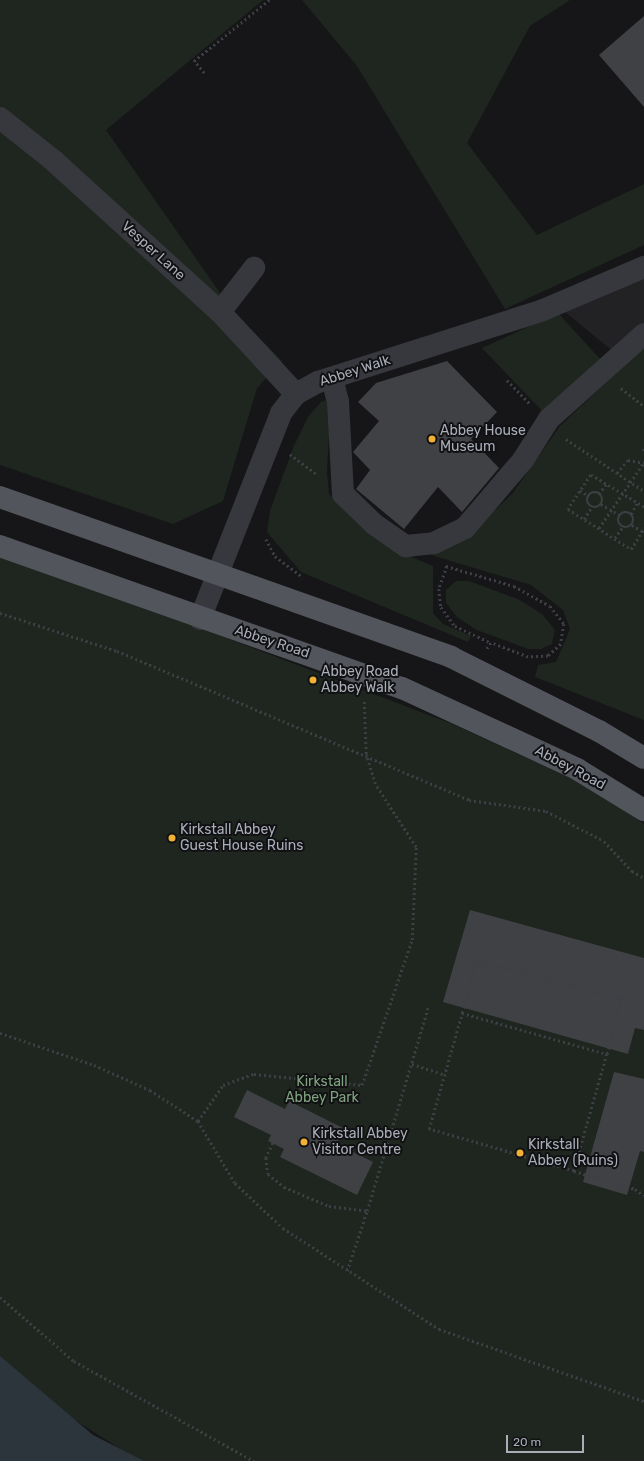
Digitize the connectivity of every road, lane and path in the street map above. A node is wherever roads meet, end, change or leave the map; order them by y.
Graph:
1 (269, 0) edge
2 (204, 73) dead end
3 (0, 118) edge
4 (644, 266) edge
5 (254, 268) dead end
6 (220, 312) junction
7 (644, 334) edge
8 (332, 378) junction
9 (507, 380) dead end
10 (614, 390) dead end
11 (296, 394) junction
12 (644, 406) edge
13 (546, 424) junction
14 (270, 440) junction
15 (644, 463) edge
16 (617, 473) junction
17 (629, 481) junction
18 (606, 484) junction
19 (580, 490) junction
20 (643, 490) edge
21 (621, 493) junction
22 (343, 494) junction
23 (599, 494) junction
24 (590, 496) junction
25 (0, 497) edge
26 (637, 503) junction
27 (601, 504) junction
28 (592, 506) junction
29 (644, 507) edge
30 (611, 510) junction
31 (630, 514) junction
32 (621, 516) junction
33 (584, 519) junction
34 (632, 524) junction
35 (623, 526) junction
36 (599, 528) junction
37 (643, 530) edge
38 (615, 538) junction
39 (0, 546) edge
40 (440, 563) dead end
41 (447, 566) junction
42 (217, 573) junction
43 (0, 613) edge
44 (200, 619) junction
45 (492, 643) junction
46 (482, 654) dead end
47 (364, 695) dead end
48 (366, 754) junction
49 (644, 758) edge
50 (644, 810) edge
51 (644, 878) edge
52 (472, 959) dead end
53 (476, 960) junction
54 (621, 999) junction
55 (644, 1005) edge
56 (428, 1008) dead end
57 (462, 1013) junction
58 (0, 1033) edge
59 (607, 1054) junction
60 (412, 1064) junction
61 (445, 1075) junction
62 (305, 1081) junction
63 (292, 1103) dead end
64 (198, 1121) junction
65 (273, 1143) dead end
66 (574, 1171) junction
67 (644, 1195) edge
68 (367, 1211) junction
69 (347, 1271) junction
70 (0, 1297) edge
71 (644, 1401) edge
72 (254, 1461) edge

1 - 2 path
3 - 6 street, Vesper Lane
4 - 8 street, Abbey Walk
5 - 6 street
6 - 11 street, Vesper Lane
7 - 13 street
8 - 11 street, Abbey Walk
8 - 22 street
9 - 13 path
10 - 12 path
11 - 14 street, Abbey Walk
13 - 16 path
13 - 22 street
14 - 22 path
14 - 42 street, Abbey Walk
15 - 16 path
15 - 17 path
16 - 17 path
17 - 20 path
17 - 21 path
18 - 19 path
18 - 21 path
18 - 23 path
19 - 24 path
19 - 33 path
21 - 26 path
21 - 30 path
23 - 24 path
23 - 27 path
24 - 28 path
25 - 42 main road
26 - 29 path
26 - 31 path
27 - 28 path
27 - 30 path
28 - 33 path
30 - 32 path
30 - 36 path
31 - 32 path
31 - 34 path
32 - 35 path
33 - 36 path
34 - 35 path
34 - 37 path
35 - 38 path
36 - 38 path
37 - 38 path
39 - 44 main road, Abbey Road
40 - 41 path
41 - 45 path
41 - 45 path
42 - 44 street, Abbey Walk
42 - 49 main road
43 - 48 path
44 - 50 main road, Abbey Road
45 - 46 path
47 - 48 path
48 - 51 path
48 - 62 path
52 - 53 path
53 - 54 path
53 - 57 path
54 - 55 path
54 - 59 path
56 - 60 path
57 - 59 path
57 - 61 path
58 - 64 path
59 - 66 path
60 - 61 path
60 - 68 path
61 - 66 path
62 - 63 path
62 - 64 path
64 - 69 path
65 - 68 path
66 - 67 path
68 - 69 path
69 - 71 path
70 - 72 path

